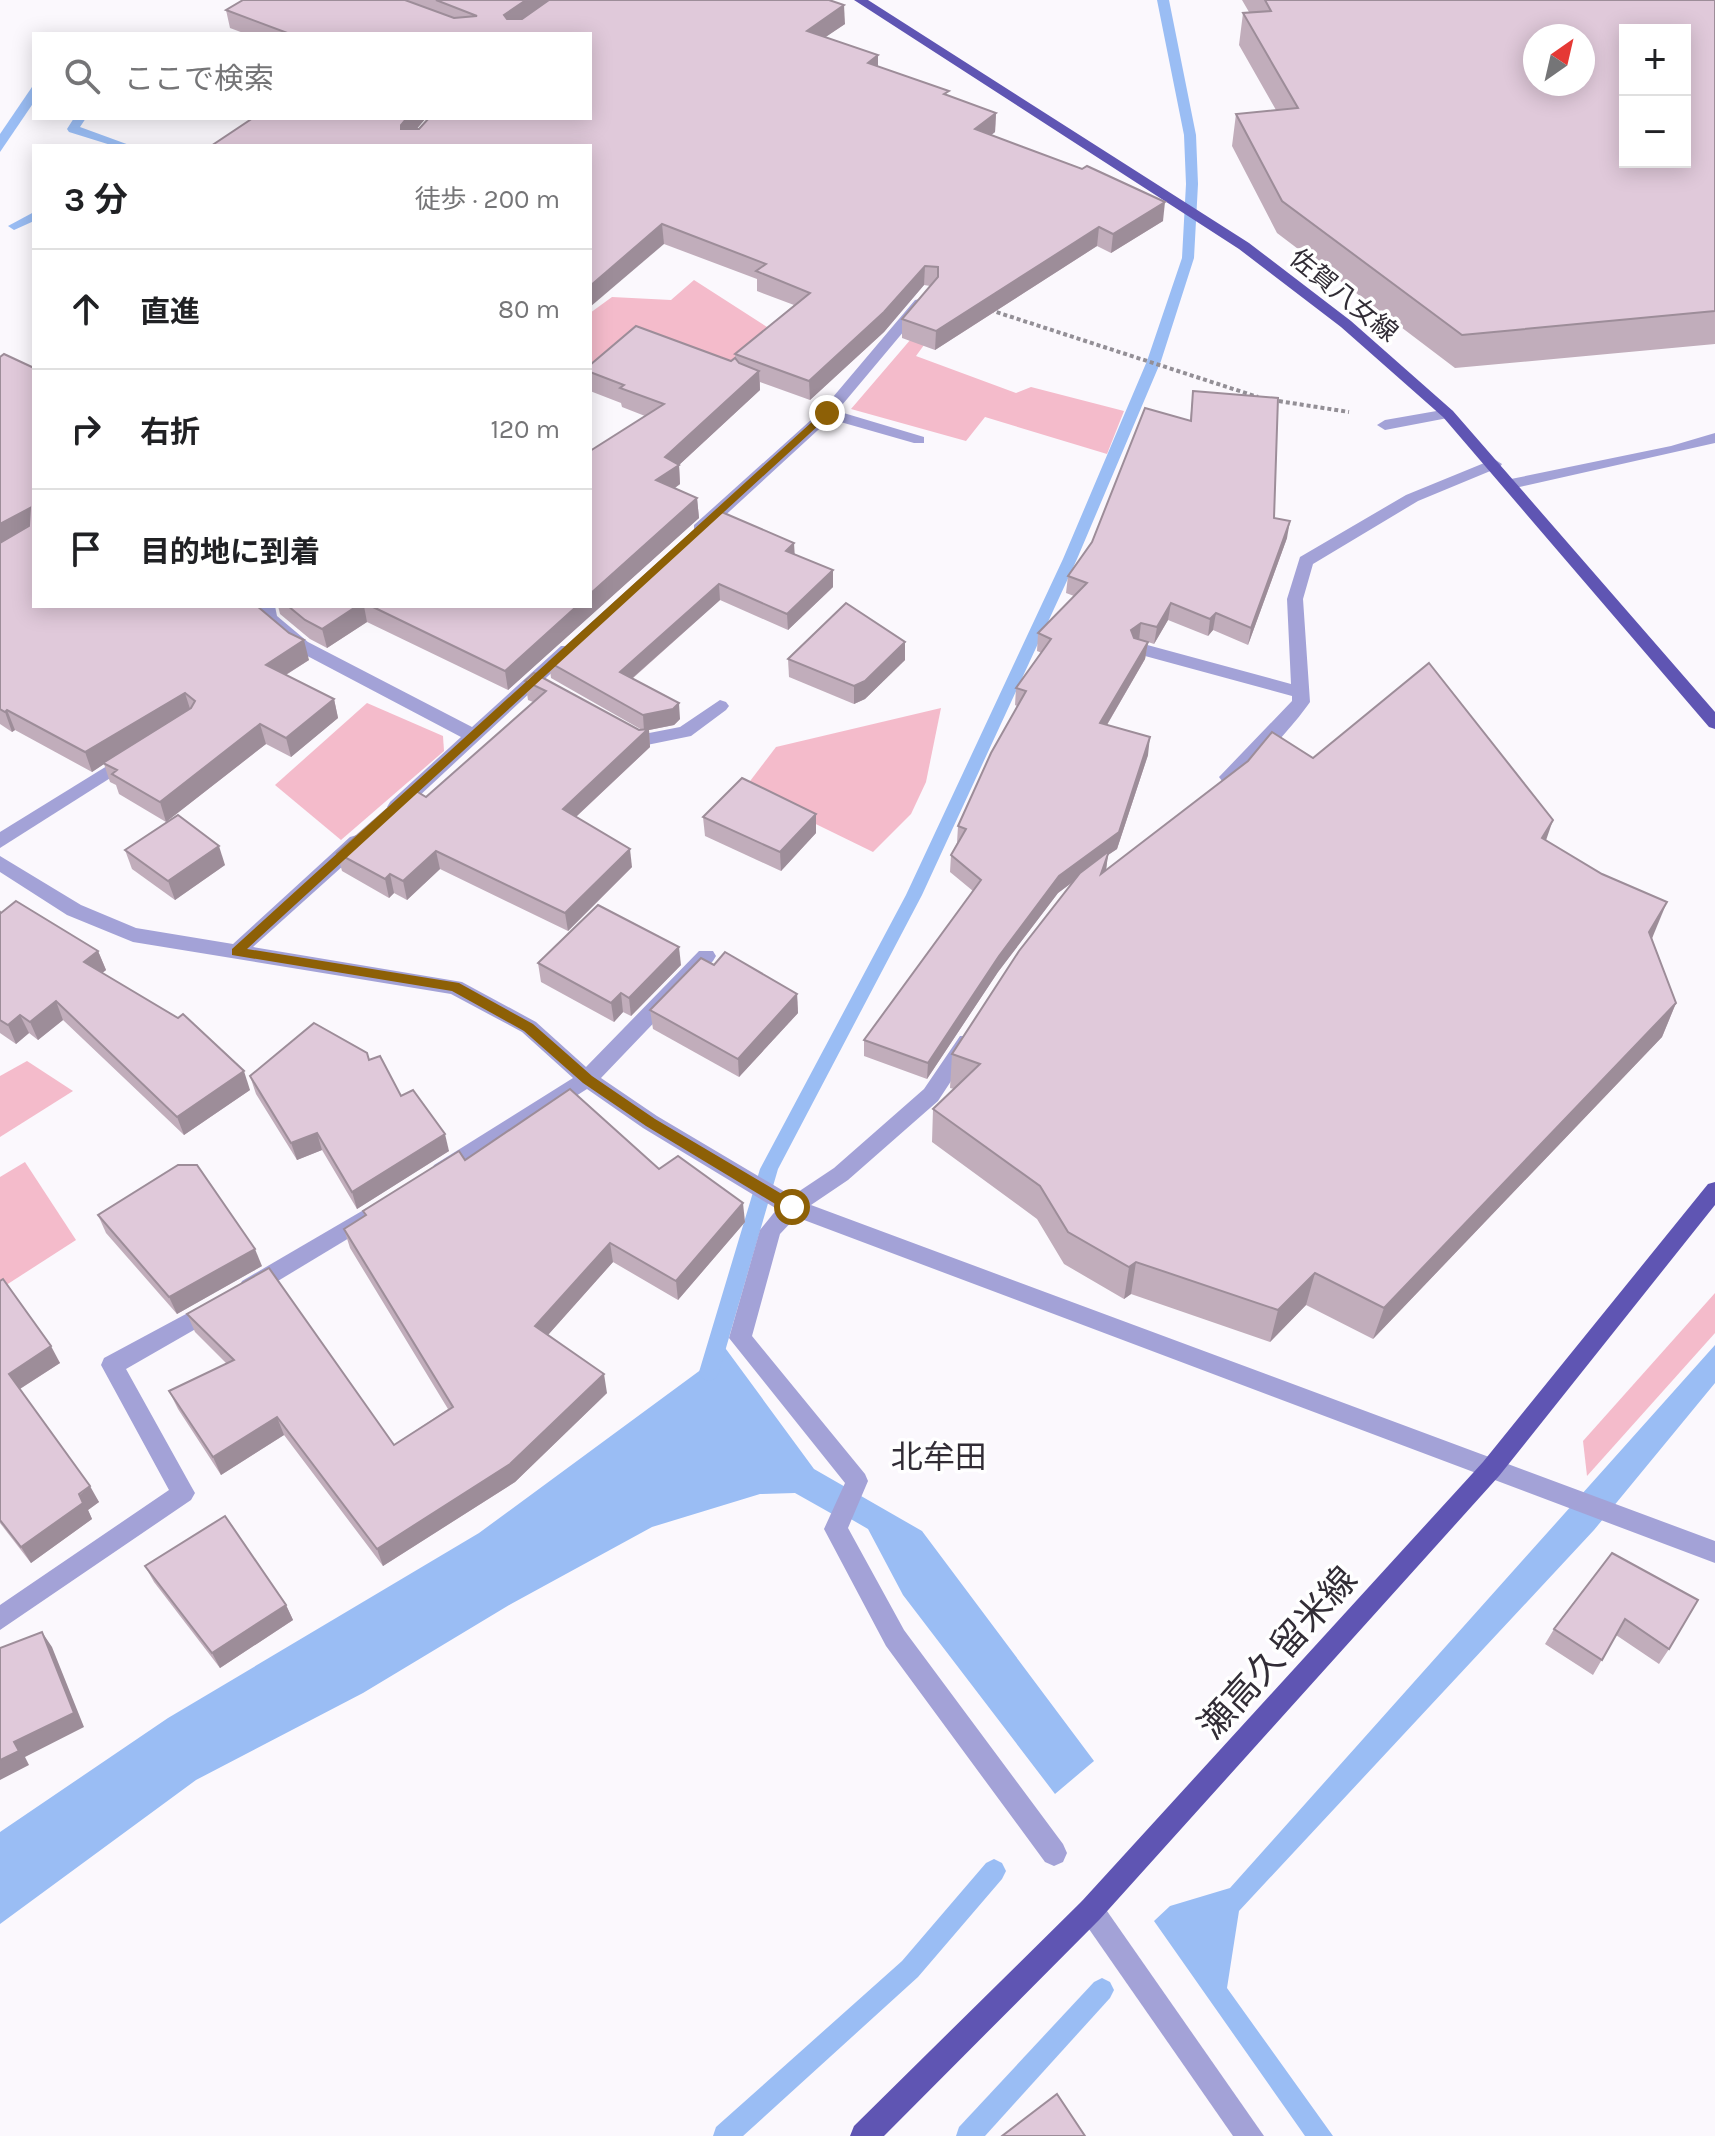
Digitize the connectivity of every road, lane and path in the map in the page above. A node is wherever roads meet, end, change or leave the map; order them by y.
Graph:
1 (860, 0) edge
2 (930, 291) joint
3 (827, 413) junction
4 (1448, 414) junction
5 (1385, 425) joint
6 (1715, 438) edge
7 (919, 440) dead end
8 (1494, 464) junction
9 (1511, 484) junction
10 (687, 541) edge
11 (267, 608) edge
12 (582, 637) edge
13 (1140, 649) edge
14 (1300, 692) junction
15 (720, 706) dead end
16 (602, 717) edge
17 (1715, 723) edge
18 (474, 736) junction
19 (148, 747) edge
20 (1209, 791) edge
21 (0, 841) edge
22 (0, 863) edge
23 (236, 952) junction
24 (706, 956) dead end
25 (973, 1031) edge
26 (587, 1079) junction
27 (427, 1180) edge
28 (1715, 1190) edge
29 (387, 1205) edge
30 (792, 1207) junction
31 (1491, 1469) junction
32 (1715, 1552) edge
33 (0, 1619) edge
34 (1054, 1853) dead end
35 (1091, 1910) junction
36 (864, 2136) edge
37 (1250, 2136) edge

1 - 4 main road, 佐賀八女線
2 - 3 street
2 - 5 path
3 - 7 street
3 - 10 street
4 - 5 street
4 - 8 main road, 佐賀八女線
6 - 9 street
8 - 9 main road, 佐賀八女線
8 - 14 street
9 - 17 main road, 佐賀八女線
11 - 18 street
12 - 18 street
13 - 14 street
14 - 20 street
15 - 16 street
18 - 23 street
19 - 21 street
22 - 23 street
23 - 26 street
24 - 26 street
25 - 30 street
26 - 27 street
26 - 30 street
28 - 31 main road, 瀬高久留米線
29 - 33 street
30 - 31 street
30 - 34 street
31 - 32 street
31 - 35 main road, 瀬高久留米線
35 - 36 main road, 瀬高久留米線
35 - 37 street

